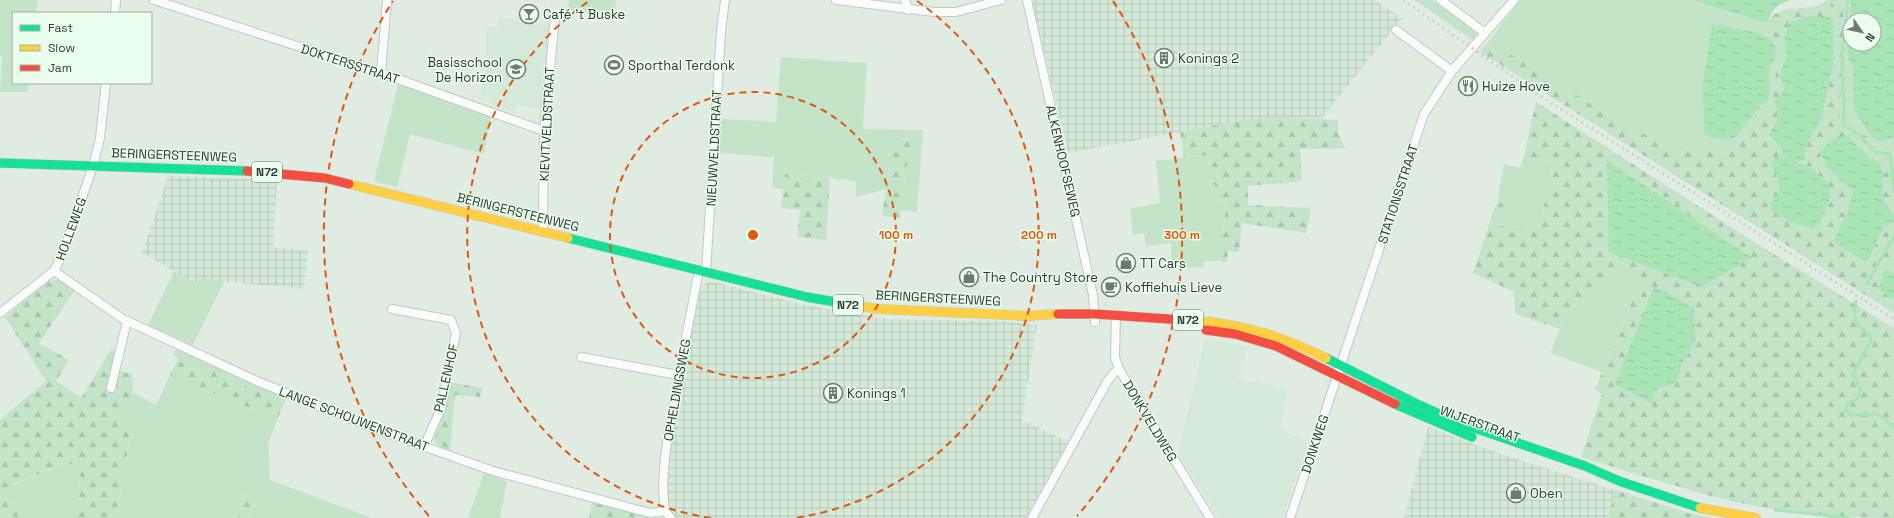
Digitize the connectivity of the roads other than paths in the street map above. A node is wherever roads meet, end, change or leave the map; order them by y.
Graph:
1 (116, 0) edge
2 (154, 0) edge
3 (387, 0) edge
4 (726, 0) edge
5 (836, 0) edge
6 (905, 0) edge
7 (1001, 0) edge
8 (1027, 0) edge
9 (1441, 0) edge
10 (1514, 0) edge
11 (908, 10) junction
12 (115, 12) edge
13 (555, 17) dead end
14 (1396, 30) dead end
15 (1485, 33) junction
16 (1452, 71) junction
17 (381, 73) junction
18 (106, 84) edge
19 (544, 131) junction
20 (0, 163) edge
21 (93, 166) junction
22 (543, 232) junction
23 (54, 270) junction
24 (702, 271) junction
25 (392, 309) dead end
26 (0, 313) edge
27 (1095, 319) junction
28 (1116, 320) junction
29 (127, 321) junction
30 (581, 357) dead end
31 (1118, 369) junction
32 (1339, 371) junction
33 (678, 376) junction
34 (111, 388) dead end
35 (424, 447) junction
36 (665, 511) junction
37 (671, 518) edge
38 (1032, 518) edge
39 (1210, 518) edge
40 (1290, 518) edge
41 (1756, 518) edge

1 - 12 street
2 - 17 street, DOKTERSSTRAAT
3 - 17 street
4 - 24 street, NIEUWVELDSTRAAT
5 - 11 street
6 - 11 street
7 - 11 street
8 - 27 street, ALKENHOOFSEWEG
9 - 15 street
10 - 15 street, STATIONSSTRAAT
13 - 19 street, KIEVITVELDSTRAAT
14 - 16 street
15 - 16 street, STATIONSSTRAAT
16 - 32 street, STATIONSSTRAAT
17 - 19 street, DOKTERSSTRAAT
18 - 21 street, HOLLEWEG
19 - 22 street, KIEVITVELDSTRAAT
20 - 21 main road, BERINGERSTEENWEG / N72
21 - 22 main road, BERINGERSTEENWEG / N72
21 - 23 street, HOLLEWEG
22 - 24 main road, BERINGERSTEENWEG / N72
23 - 26 street, HOLLEWEG
23 - 29 street, LANGE SCHOUWENSTRAAT
24 - 27 main road, BERINGERSTEENWEG / N72
24 - 33 street, OPHELDINGSWEG
25 - 35 street, PALLENHOF
27 - 28 main road, BERINGERSTEENWEG / N72
28 - 31 street, DONKVELDWEG
28 - 32 main road, BERINGERSTEENWEG / N72
29 - 34 street
29 - 35 street, LANGE SCHOUWENSTRAAT
30 - 33 street
31 - 38 street
31 - 39 street, DONKVELDWEG
32 - 40 street, DONKWEG
32 - 41 main road, WIJERSTRAAT / N72
33 - 36 street, OPHELDINGSWEG
35 - 36 street, LANGE SCHOUWENSTRAAT
36 - 37 street

